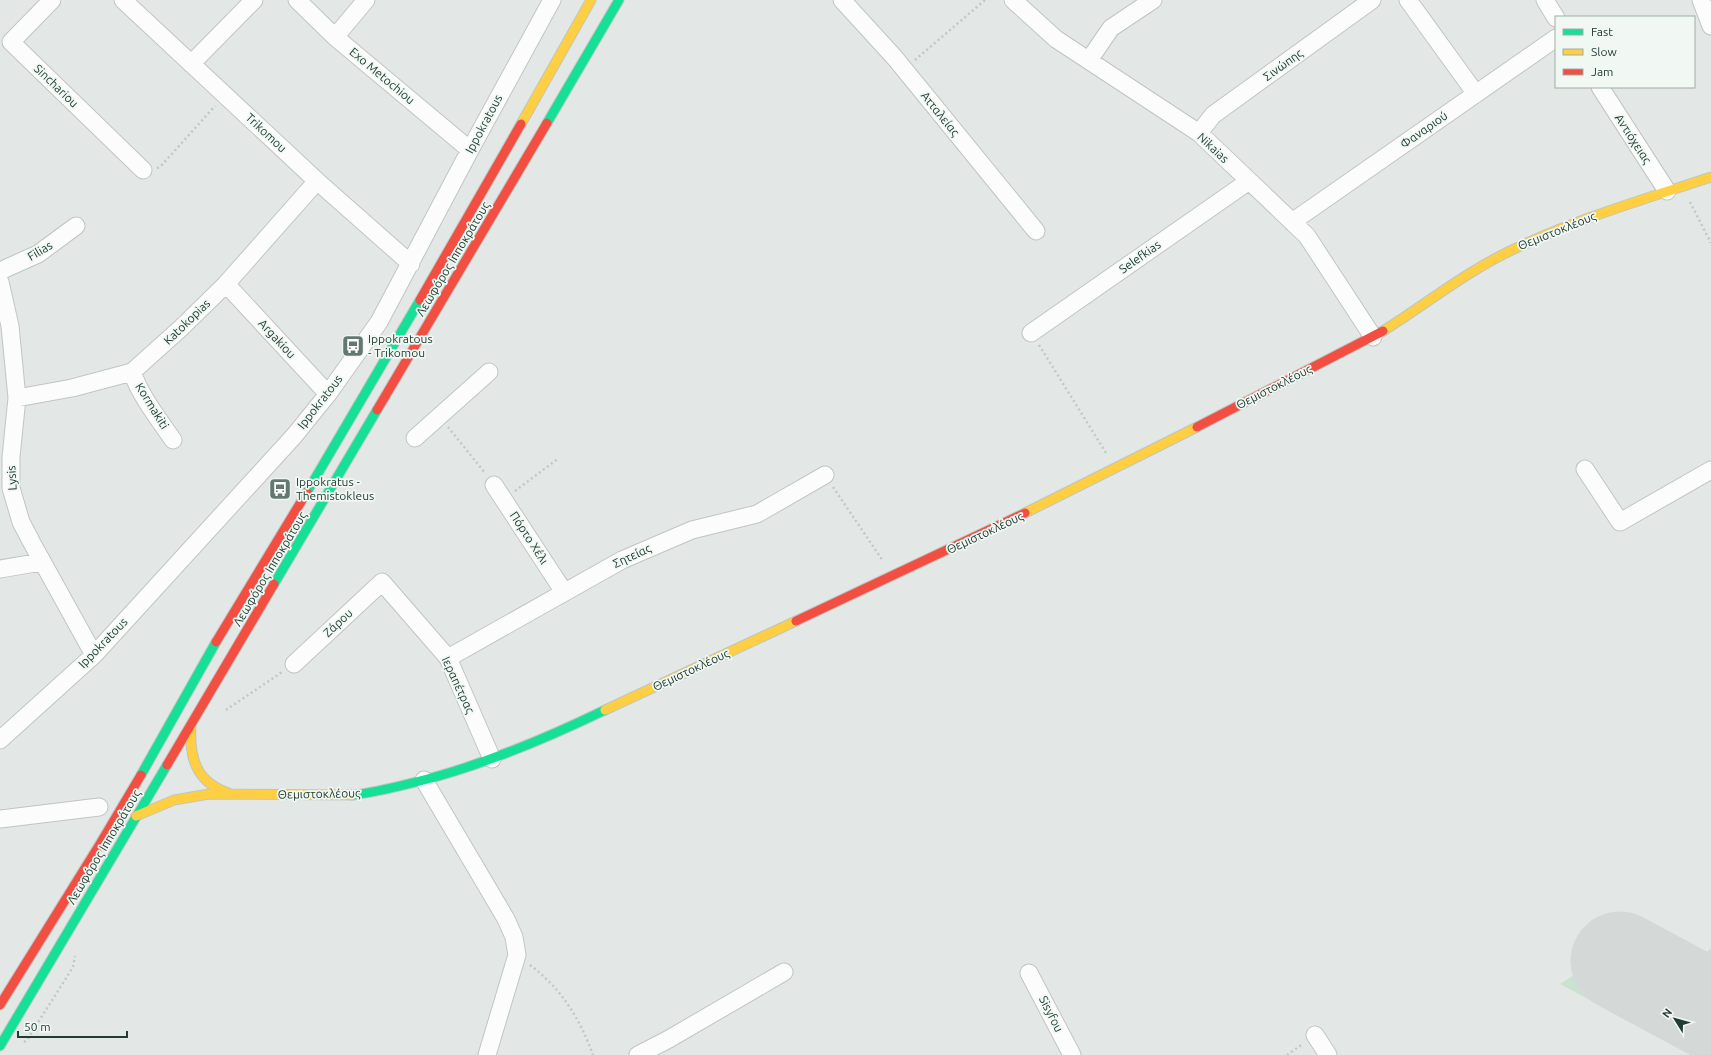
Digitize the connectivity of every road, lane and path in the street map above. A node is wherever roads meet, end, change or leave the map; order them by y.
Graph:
1 (52, 0) edge
2 (123, 0) edge
3 (254, 0) edge
4 (298, 0) edge
5 (366, 0) edge
6 (552, 0) edge
7 (591, 0) edge
8 (619, 0) edge
9 (842, 0) edge
10 (985, 0) edge
11 (1013, 0) edge
12 (1153, 0) edge
13 (1372, 0) edge
14 (1408, 0) edge
15 (1545, 0) edge
16 (1701, 0) edge
17 (1555, 16) edge
18 (1711, 26) edge
19 (336, 37) junction
20 (1555, 39) edge
21 (1089, 60) junction
22 (191, 64) junction
23 (904, 70) junction
24 (1601, 88) edge
25 (1476, 94) junction
26 (225, 96) junction
27 (1199, 133) junction
28 (470, 150) junction
29 (143, 170) joint
30 (1711, 177) edge
31 (317, 180) junction
32 (1249, 181) junction
33 (1674, 189) junction
34 (1292, 222) junction
35 (76, 226) dead end
36 (1036, 230) dead end
37 (1711, 243) edge
38 (411, 264) junction
39 (0, 271) edge
40 (0, 282) edge
41 (226, 284) junction
42 (1031, 334) joint
43 (1373, 337) junction
44 (132, 372) junction
45 (489, 372) dead end
46 (328, 394) junction
47 (17, 398) junction
48 (439, 417) junction
49 (416, 438) dead end
50 (173, 440) dead end
51 (559, 458) dead end
52 (1116, 469) junction
53 (1585, 470) dead end
54 (1711, 470) edge
55 (825, 475) joint
56 (494, 484) joint
57 (504, 499) junction
58 (41, 562) junction
59 (0, 568) edge
60 (893, 576) junction
61 (382, 582) joint
62 (564, 592) junction
63 (94, 655) junction
64 (448, 658) junction
65 (294, 664) joint
66 (226, 710) dead end
67 (191, 726) junction
68 (0, 740) edge
69 (492, 759) junction
70 (424, 780) junction
71 (228, 793) junction
72 (99, 807) dead end
73 (136, 816) junction
74 (0, 819) edge
75 (516, 955) junction
76 (784, 972) dead end
77 (1029, 973) dead end
78 (0, 1005) edge
79 (1315, 1035) dead end
80 (0, 1046) edge
81 (1068, 1054) edge
82 (487, 1055) edge
83 (593, 1055) edge
84 (638, 1055) edge
85 (1328, 1055) edge

1 - 29 street, Sinchariou
2 - 22 street, Trikomou
3 - 22 street
4 - 19 street, Exo Metochiou
5 - 19 street
6 - 28 street, Ippokratous
7 - 78 main road, Λεωφόρος Ιπποκράτους
8 - 67 main road, Λεωφόρος Ιπποκράτους
9 - 23 street, Ατταλείας
10 - 23 path
11 - 21 street, Nikaias
12 - 21 street
13 - 27 street, Σινώπης
14 - 25 street
15 - 17 street
16 - 18 street
19 - 28 street, Exo Metochiou
20 - 25 street, Φαναριού
21 - 27 street, Nikaias
22 - 26 street, Trikomou
23 - 36 street, Ατταλείας
24 - 33 street, Αντιόχειας
25 - 34 street, Φαναριού
26 - 29 path
26 - 31 street, Trikomou
27 - 32 street, Nikaias
28 - 38 street, Ippokratous
30 - 33 main road, Θεμιστοκλέους
31 - 38 street, Trikomou
31 - 41 street, Katokopias
32 - 34 street, Nikaias
32 - 42 street, Selefkias
33 - 37 path
33 - 43 main road, Θεμιστοκλέους
34 - 43 street, Nikaias
35 - 39 street, Filias
38 - 46 street, Ippokratous
40 - 47 street, Lysis
41 - 44 street, Katokopias
41 - 46 street, Argakiou
42 - 52 path
43 - 52 main road, Θεμιστοκλέους
44 - 47 street, Katokopias
44 - 50 street, Kormakiti
45 - 48 street
46 - 63 street, Ippokratous
47 - 58 street, Lysis
48 - 49 street
48 - 56 path
51 - 57 path
52 - 60 main road, Θεμιστοκλέους
53 - 54 street
55 - 60 path
55 - 62 street, Σητείας
56 - 57 street, Πόρτο Χέλι
57 - 62 street, Πόρτο Χέλι
58 - 59 street
58 - 63 street, Lysis
60 - 69 main road, Θεμιστοκλέους
61 - 64 street, Ιεραπέτρας
61 - 65 street, Ζάρου
62 - 64 street, Σητείας
63 - 68 street, Ippokratous
64 - 69 street, Ιεραπέτρας
65 - 66 path
67 - 71 main road
67 - 73 main road, Λεωφόρος Ιπποκράτους
69 - 70 main road, Θεμιστοκλέους
70 - 71 main road, Θεμιστοκλέους
70 - 75 street
71 - 73 main road, Θεμιστοκλέους
72 - 74 street
73 - 80 main road, Λεωφόρος Ιπποκράτους
75 - 82 street
75 - 83 path
76 - 84 street
77 - 81 street, Sisyfou
79 - 85 street

